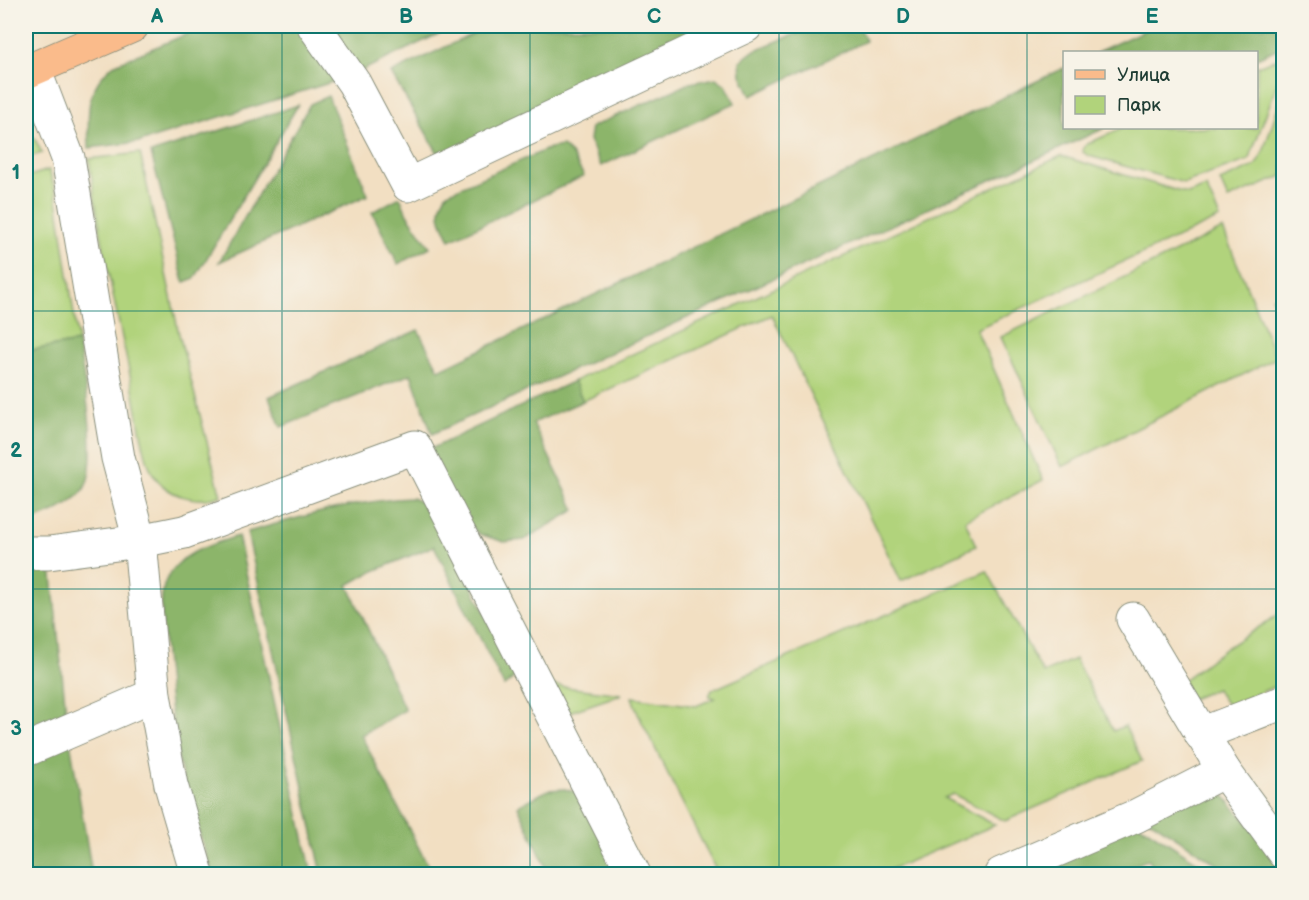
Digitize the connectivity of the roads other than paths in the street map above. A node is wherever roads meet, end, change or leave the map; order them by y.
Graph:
1 (132, 26) edge
2 (314, 26) edge
3 (746, 26) edge
4 (30, 70) edge
5 (140, 541) junction
6 (26, 553) edge
7 (1133, 619) dead end
8 (154, 695) junction
9 (1284, 702) edge
10 (1201, 734) junction
11 (26, 750) edge
12 (1224, 771) junction
13 (1284, 853) edge
14 (197, 874) edge
15 (634, 874) edge
16 (1001, 874) edge

1 - 4 main road
2 - 3 street
4 - 5 street
5 - 6 street
5 - 8 street
5 - 15 street
7 - 10 street
8 - 11 street
8 - 14 street
9 - 10 street
10 - 12 street
12 - 13 street
12 - 16 street

